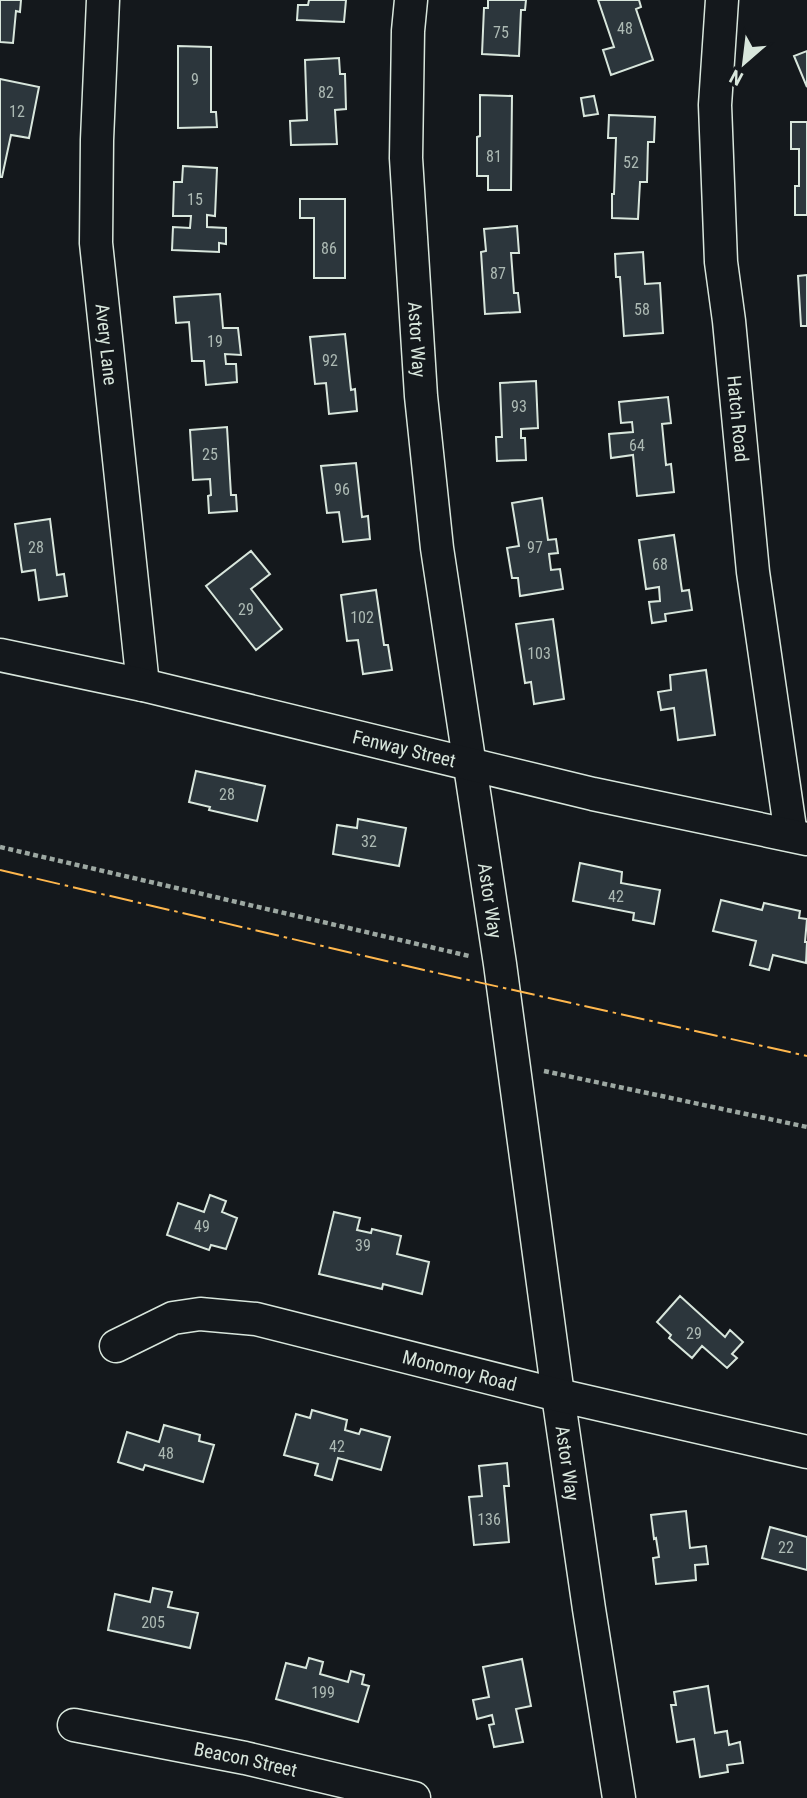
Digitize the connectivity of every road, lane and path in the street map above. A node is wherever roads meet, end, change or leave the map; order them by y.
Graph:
1 (103, 0) edge
2 (411, 0) edge
3 (722, 0) edge
4 (0, 655) edge
5 (143, 685) junction
6 (469, 764) junction
7 (799, 837) edge
8 (0, 847) edge
9 (500, 964) junction
10 (514, 1064) junction
11 (807, 1127) edge
12 (116, 1346) dead end
13 (558, 1395) junction
14 (807, 1452) edge
15 (74, 1724) dead end
16 (415, 1798) edge
17 (619, 1798) edge

1 - 5 street, Avery Lane
2 - 6 street, Astor Way
3 - 7 street, Hatch Road
4 - 5 street, Fenway Street
5 - 6 street, Fenway Street
6 - 7 street, Fenway Street
6 - 9 street, Astor Way
8 - 9 path
9 - 10 street, Astor Way
10 - 11 path
10 - 13 street, Astor Way
12 - 13 street, Monomoy Road
13 - 14 street, Monomoy Road
13 - 17 street, Astor Way
15 - 16 street, Beacon Street

